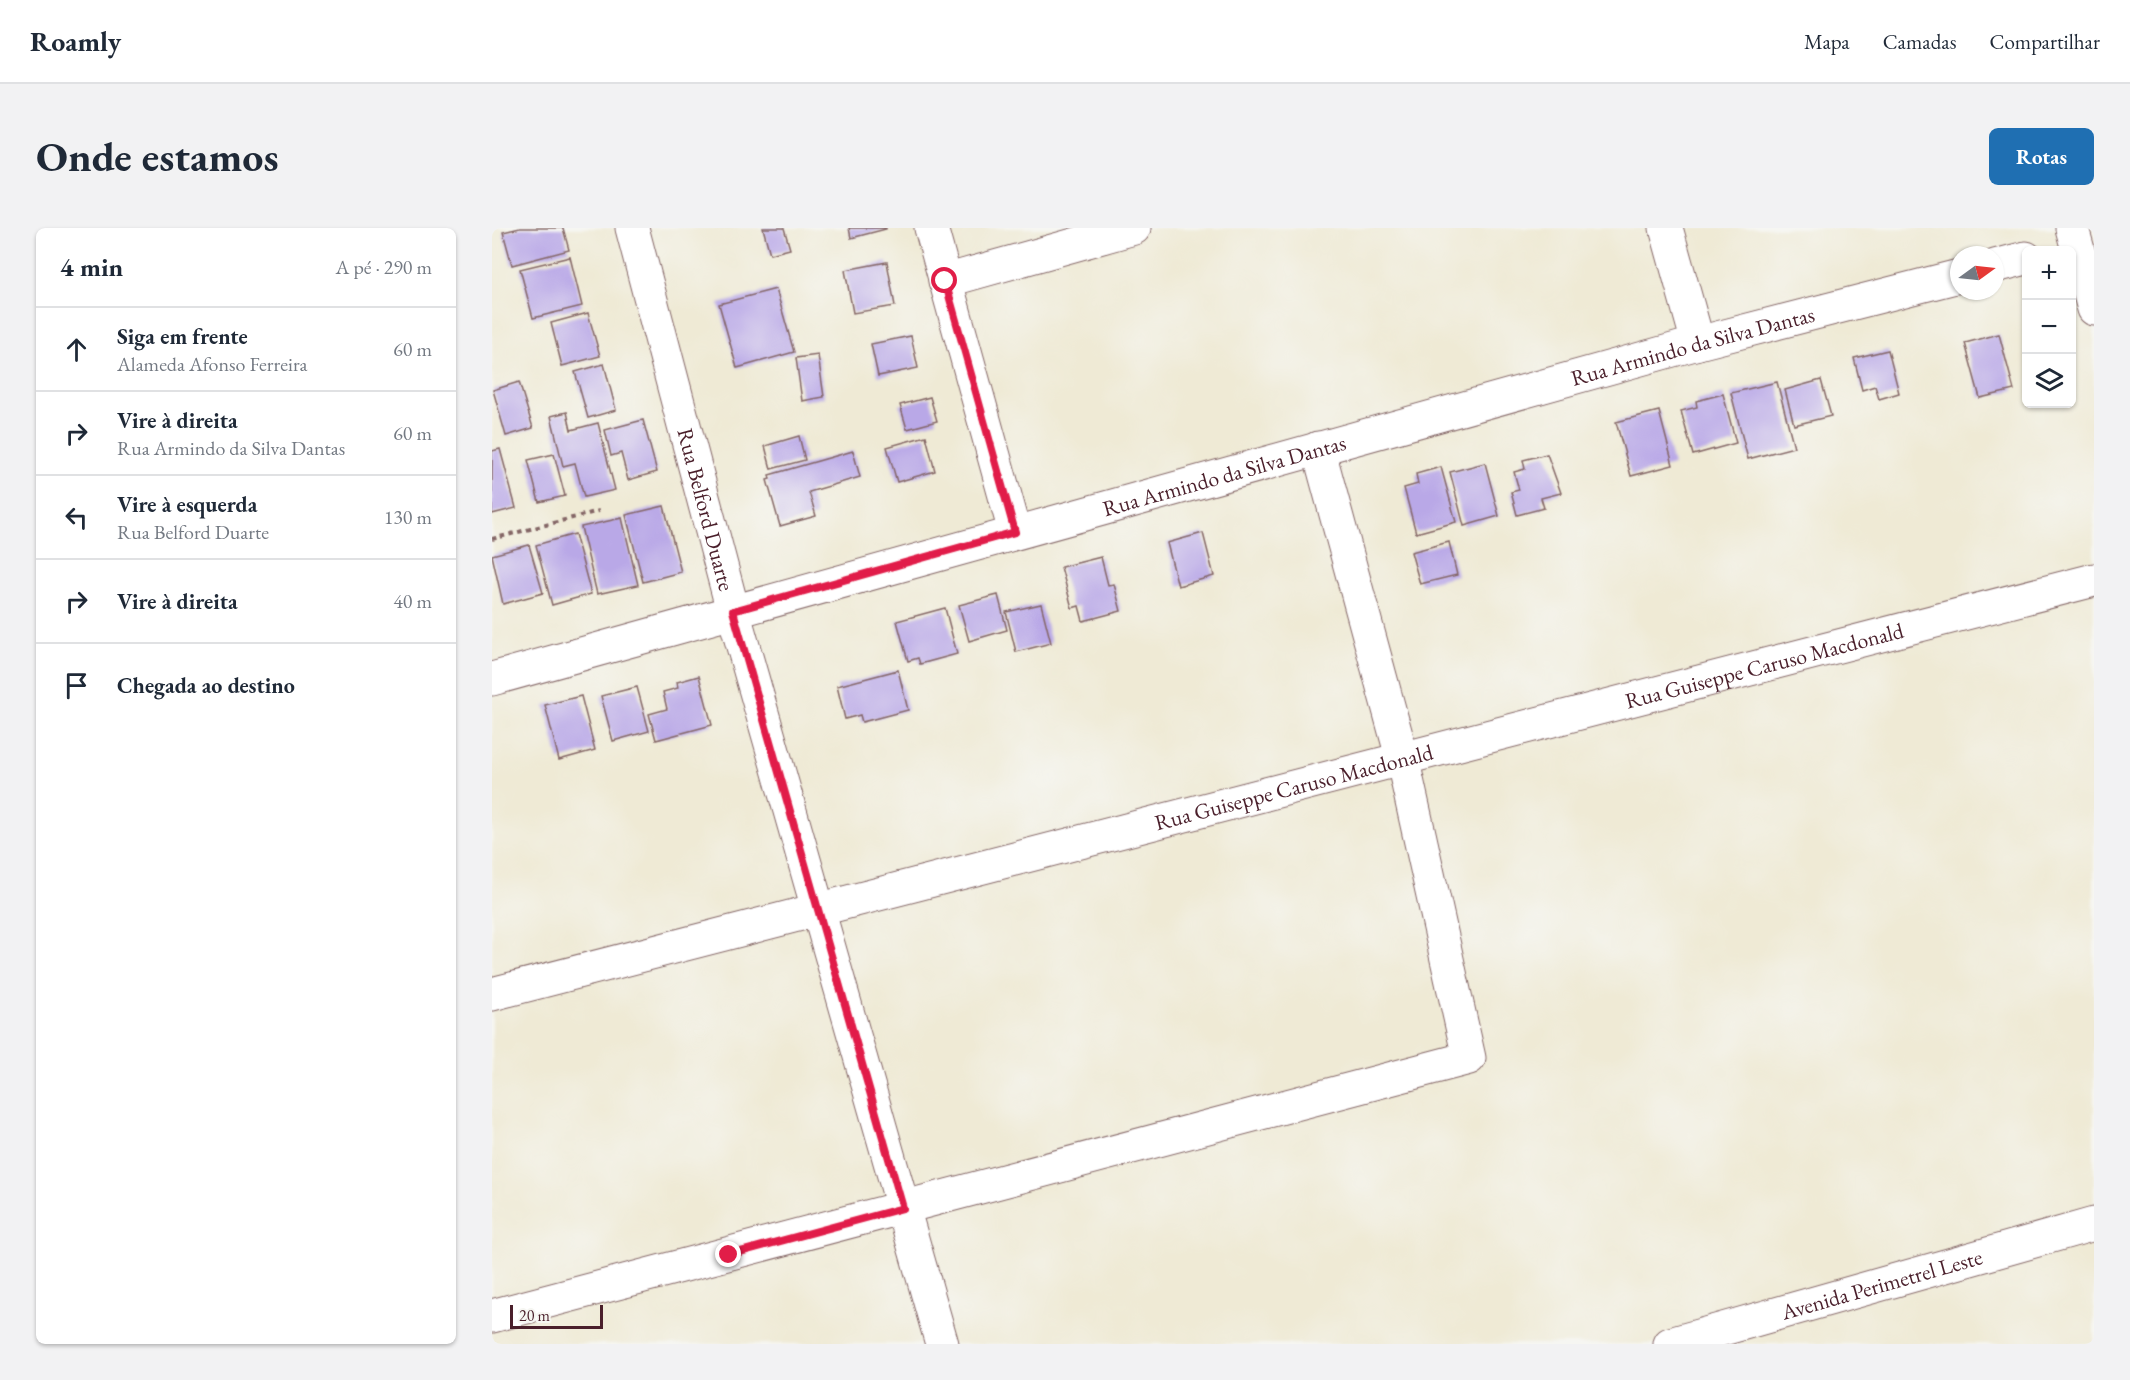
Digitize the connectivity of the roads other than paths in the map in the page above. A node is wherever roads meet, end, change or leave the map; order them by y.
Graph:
1 (632, 228) edge
2 (932, 228) edge
3 (1134, 228) edge
4 (1666, 228) edge
5 (2075, 241) edge
6 (2022, 259) edge
7 (2004, 264) edge
8 (1950, 278) edge
9 (945, 281) junction
10 (2094, 309) edge
11 (1698, 343) junction
12 (1318, 448) junction
13 (1015, 532) junction
14 (2094, 580) edge
15 (733, 611) junction
16 (492, 679) edge
17 (1402, 757) junction
18 (817, 909) junction
19 (492, 993) edge
20 (903, 1208) junction
21 (2094, 1224) edge
22 (492, 1316) edge
23 (942, 1344) edge
24 (1670, 1344) edge

1 - 15 street, Rua Belford Duarte
2 - 9 street
3 - 9 street
4 - 11 street
5 - 10 street
6 - 7 street
8 - 11 street, Rua Armindo da Silva Dantas
9 - 13 street
11 - 12 street, Rua Armindo da Silva Dantas
12 - 13 street, Rua Armindo da Silva Dantas
12 - 17 street
13 - 15 street, Rua Armindo da Silva Dantas
14 - 17 street, Rua Guiseppe Caruso Macdonald
15 - 16 street, Rua Armindo da Silva Dantas
15 - 18 street, Rua Belford Duarte
17 - 18 street, Rua Guiseppe Caruso Macdonald
17 - 20 street
18 - 19 street, Rua Guiseppe Caruso Macdonald
18 - 20 street, Rua Belford Duarte
20 - 22 street
20 - 23 street, Rua Belford Duarte
21 - 24 street, Avenida Perimetrel Leste

